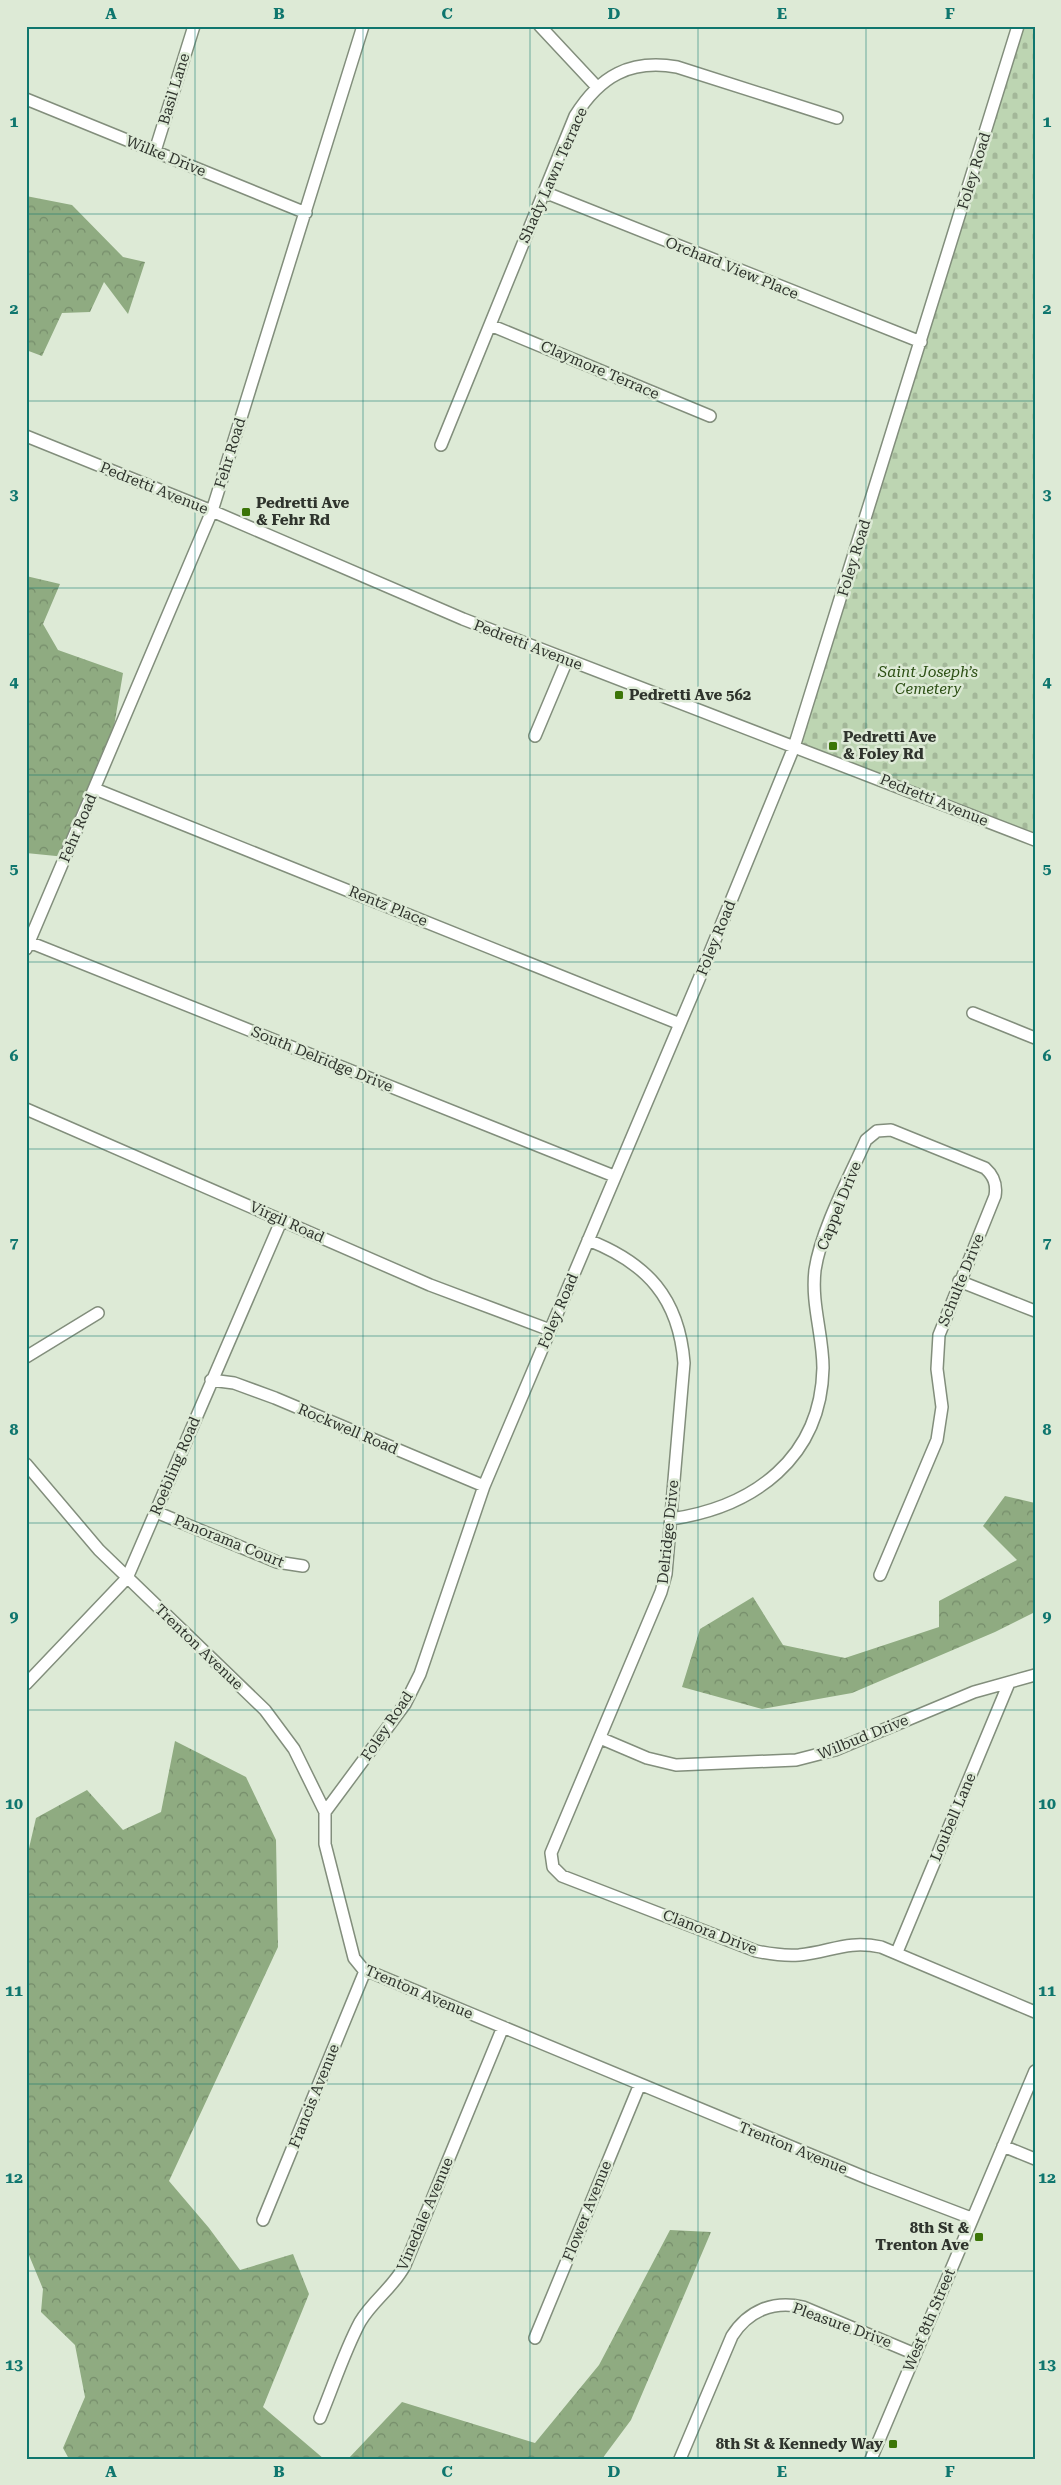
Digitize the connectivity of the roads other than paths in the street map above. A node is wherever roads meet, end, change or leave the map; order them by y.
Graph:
1 (194, 26) edge
2 (363, 26) edge
3 (540, 26) edge
4 (1018, 26) edge
5 (597, 87) junction
6 (26, 99) edge
7 (837, 118) dead end
8 (156, 151) junction
9 (544, 192) junction
10 (306, 213) junction
11 (490, 325) junction
12 (921, 342) junction
13 (710, 416) dead end
14 (26, 436) edge
15 (441, 445) dead end
16 (212, 511) junction
17 (567, 660) junction
18 (535, 736) dead end
19 (794, 747) junction
20 (95, 789) junction
21 (1035, 840) edge
22 (28, 945) edge
23 (973, 1014) dead end
24 (680, 1024) junction
25 (1035, 1038) edge
26 (26, 1109) edge
27 (866, 1140) joint
28 (614, 1176) junction
29 (282, 1219) junction
30 (588, 1240) junction
31 (959, 1281) junction
32 (1035, 1311) edge
33 (98, 1313) dead end
34 (550, 1330) junction
35 (26, 1357) edge
36 (211, 1380) junction
37 (26, 1464) edge
38 (484, 1486) junction
39 (156, 1512) junction
40 (671, 1519) junction
41 (303, 1566) dead end
42 (880, 1575) dead end
43 (127, 1578) junction
44 (1035, 1675) edge
45 (1009, 1683) junction
46 (26, 1684) edge
47 (600, 1738) junction
48 (325, 1812) junction
49 (554, 1846) joint
50 (897, 1952) junction
51 (365, 1971) junction
52 (1035, 2012) edge
53 (503, 2027) junction
54 (1035, 2071) edge
55 (640, 2084) junction
56 (1003, 2146) junction
57 (1035, 2159) edge
58 (971, 2218) junction
59 (262, 2220) dead end
60 (535, 2338) dead end
61 (915, 2354) junction
62 (320, 2418) dead end
63 (680, 2459) edge
64 (871, 2459) edge

1 - 8 street, Basil Lane
2 - 10 street, Fehr Road
3 - 5 street
4 - 12 street, Foley Road
5 - 7 street, Shady Lawn Terrace
5 - 9 street, Shady Lawn Terrace
6 - 8 street, Wilke Drive
8 - 10 street, Wilke Drive
9 - 11 street, Shady Lawn Terrace
9 - 12 street, Orchard View Place
10 - 16 street, Fehr Road
11 - 13 street, Claymore Terrace
11 - 15 street, Shady Lawn Terrace
12 - 19 street, Foley Road
14 - 16 street, Pedretti Avenue
16 - 17 street, Pedretti Avenue
16 - 20 street, Fehr Road
17 - 18 street
17 - 19 street, Pedretti Avenue
19 - 21 street, Pedretti Avenue
19 - 24 street, Foley Road
20 - 22 street, Fehr Road
20 - 24 street, Rentz Place
22 - 28 street, South Delridge Drive
23 - 25 street
24 - 28 street, Foley Road
26 - 29 street, Virgil Road
27 - 31 street, Schulte Drive
27 - 40 street, Cappel Drive
28 - 30 street, Foley Road
29 - 34 street, Virgil Road
29 - 36 street, Roebling Road
30 - 34 street, Foley Road
30 - 40 street, Delridge Drive
31 - 32 street
31 - 42 street, Schulte Drive
33 - 35 street
34 - 38 street, Foley Road
36 - 38 street, Rockwell Road
36 - 39 street, Roebling Road
37 - 43 street, Trenton Avenue
38 - 48 street, Foley Road
39 - 41 street, Panorama Court
39 - 43 street, Roebling Road
40 - 47 street, Delridge Drive
43 - 46 street, Roebling Road
43 - 48 street, Trenton Avenue
44 - 45 street, Wilbud Drive
45 - 47 street, Wilbud Drive
45 - 50 street, Loubell Lane
47 - 49 street, Delridge Drive
48 - 51 street, Trenton Avenue
49 - 50 street, Clanora Drive
50 - 52 street, Clanora Drive
51 - 53 street, Trenton Avenue
51 - 59 street, Francis Avenue
53 - 55 street, Trenton Avenue
53 - 62 street, Vinedale Avenue
54 - 56 street, West 8th Street
55 - 58 street, Trenton Avenue
55 - 60 street, Flower Avenue
56 - 57 street
56 - 58 street, West 8th Street
58 - 61 street, West 8th Street
61 - 63 street, Pleasure Drive
61 - 64 street, West 8th Street

